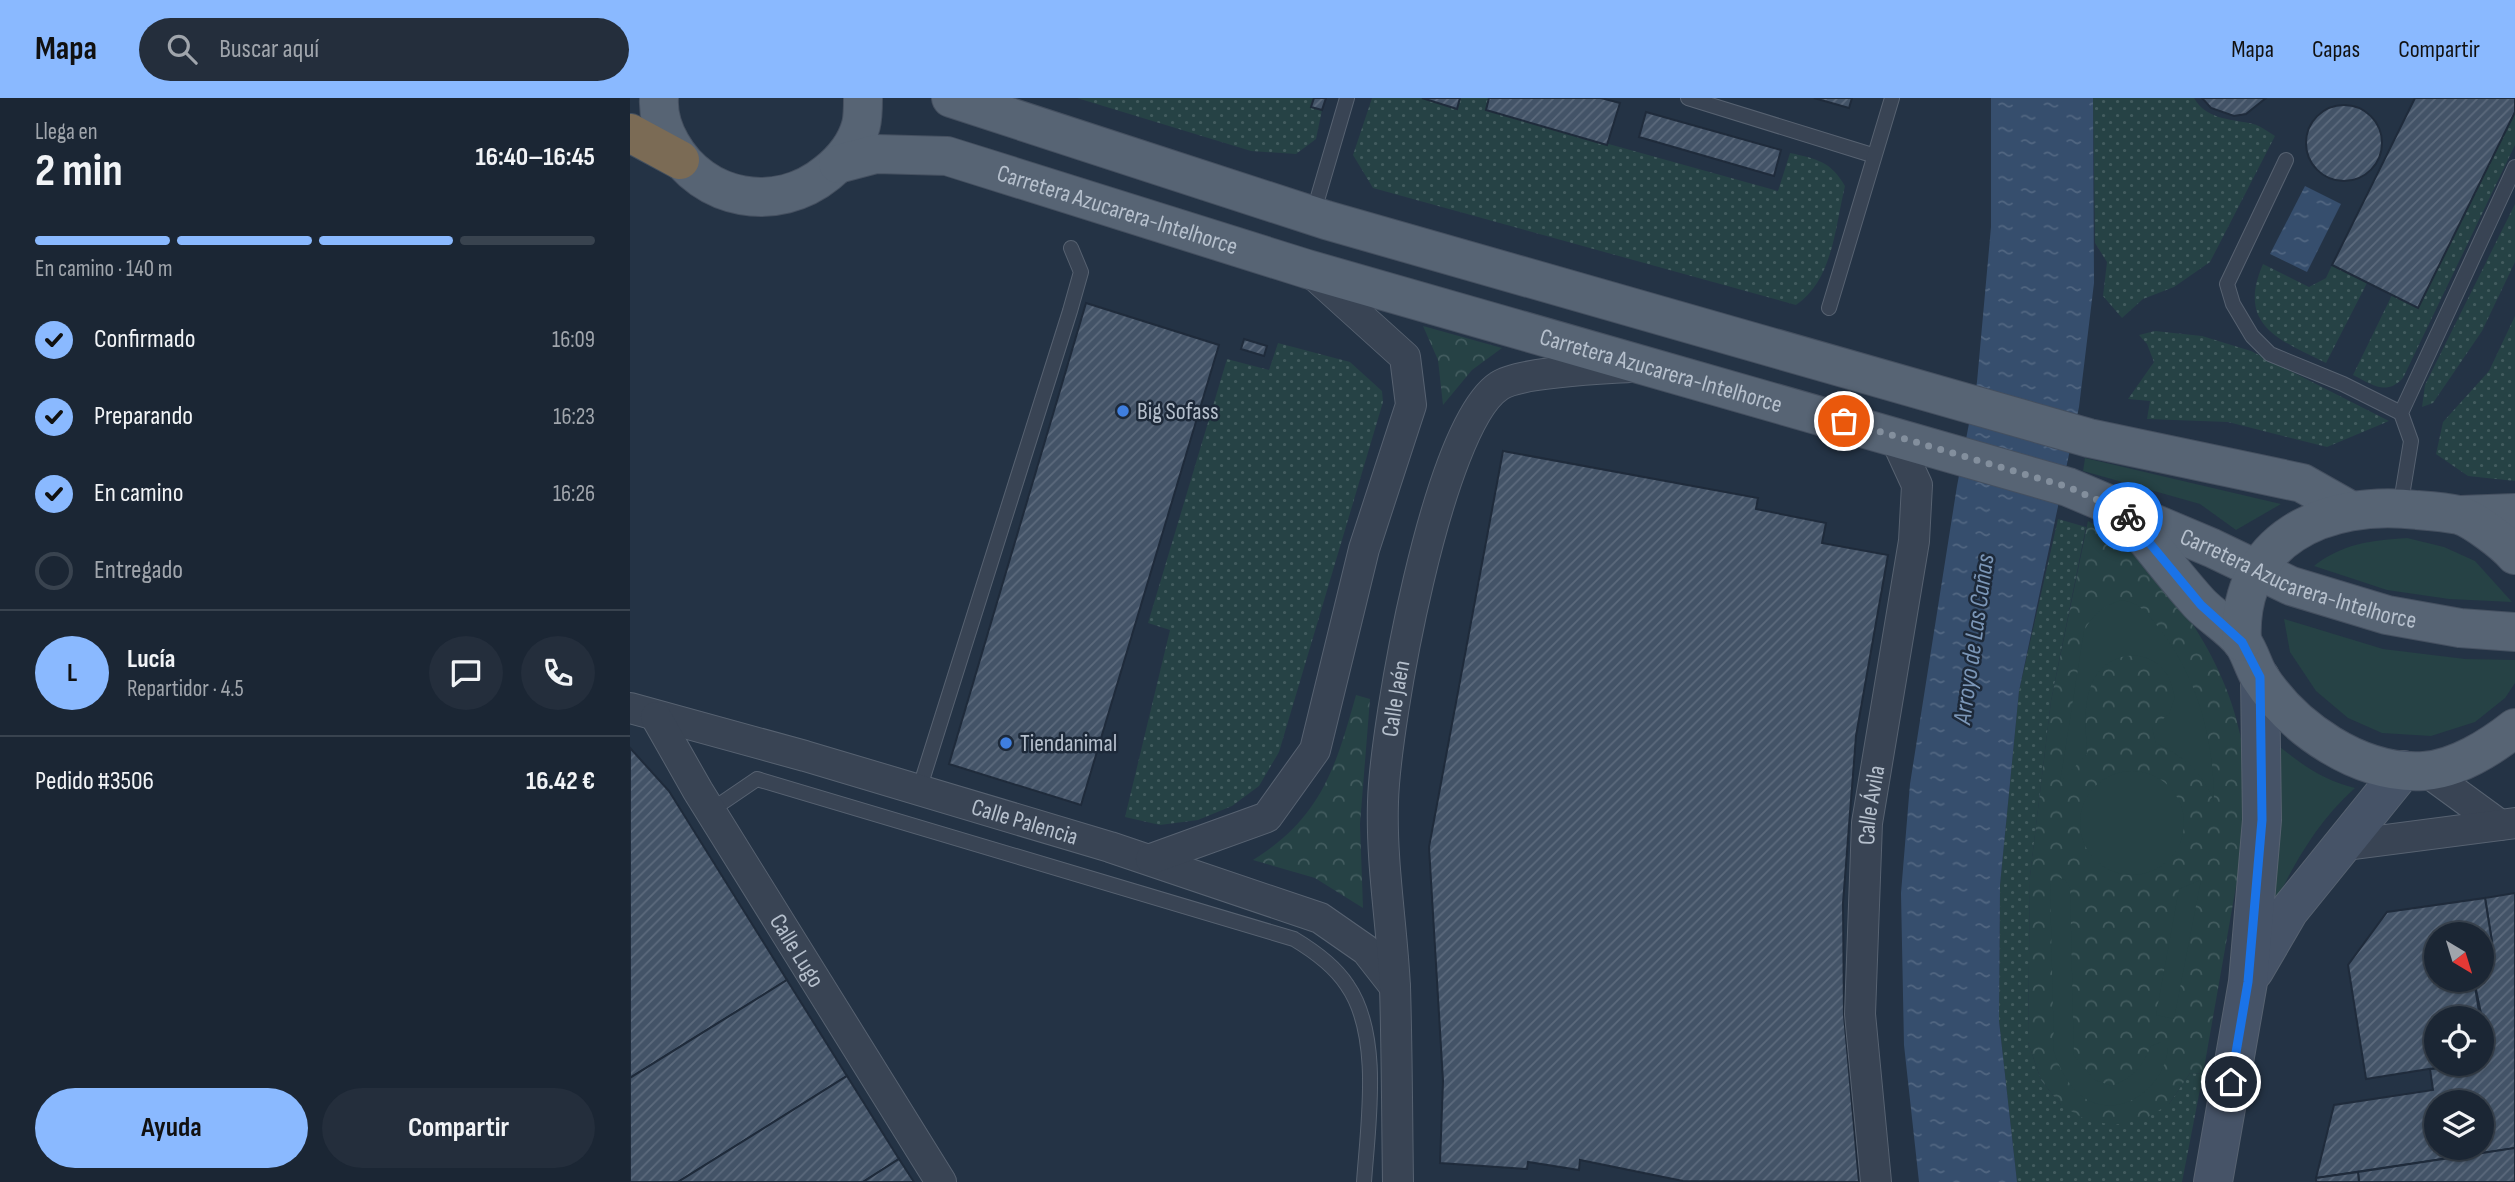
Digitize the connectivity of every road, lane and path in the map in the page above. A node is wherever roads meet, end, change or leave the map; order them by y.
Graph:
1 (863, 98) edge
2 (951, 98) edge
3 (1347, 98) edge
4 (1688, 98) edge
5 (1892, 98) edge
6 (656, 101) edge
7 (630, 133) edge
8 (1872, 155) junction
9 (680, 160) junction
10 (2286, 160) dead end
11 (838, 164) junction
12 (2515, 167) edge
13 (1312, 215) junction
14 (1072, 248) dead end
15 (1307, 269) junction
16 (1829, 308) dead end
17 (1647, 365) junction
18 (2401, 413) junction
19 (1894, 435) junction
20 (2400, 508) junction
21 (2348, 509) junction
22 (2123, 511) junction
23 (2515, 513) edge
24 (2462, 515) junction
25 (2515, 555) edge
26 (2258, 569) junction
27 (2515, 632) edge
28 (2242, 642) junction
29 (2260, 677) junction
30 (643, 713) edge
31 (2514, 728) edge
32 (2415, 771) junction
33 (919, 790) junction
34 (710, 811) junction
35 (2507, 824) edge
36 (2339, 846) junction
37 (1151, 859) junction
38 (2248, 982) junction
39 (1395, 987) junction
40 (941, 1182) edge
41 (1364, 1182) edge
42 (1398, 1182) edge
43 (1876, 1182) edge
44 (2213, 1182) edge

1 - 11 main road
2 - 13 main road
3 - 13 lane
4 - 8 lane
5 - 8 lane
6 - 9 main road
7 - 9 highway
8 - 16 lane
9 - 11 main road
10 - 18 lane
11 - 15 main road, Carretera Azucarera-Intelhorce
12 - 18 lane
13 - 21 main road
14 - 33 lane
15 - 17 main road, Carretera Azucarera-Intelhorce
15 - 37 street
17 - 19 main road, Carretera Azucarera-Intelhorce
17 - 39 street, Calle Jaén
18 - 20 lane
19 - 22 main road, Carretera Azucarera-Intelhorce
19 - 43 street, Calle Ávila
20 - 21 main road
20 - 24 main road
21 - 26 main road
22 - 26 main road, Carretera Azucarera-Intelhorce
22 - 28 main road
23 - 24 main road
24 - 25 main road
26 - 27 main road, Carretera Azucarera-Intelhorce
26 - 28 main road
28 - 29 main road
29 - 32 main road
29 - 38 main road
30 - 33 street, Calle Palencia
30 - 34 street, Calle Lugo
31 - 32 main road
32 - 35 street
32 - 36 main road
33 - 37 street, Calle Palencia
34 - 40 street, Calle Lugo
34 - 41 lane
35 - 36 street
36 - 38 main road
37 - 39 street, Calle Palencia
38 - 44 main road
39 - 42 street, Calle Jaén

